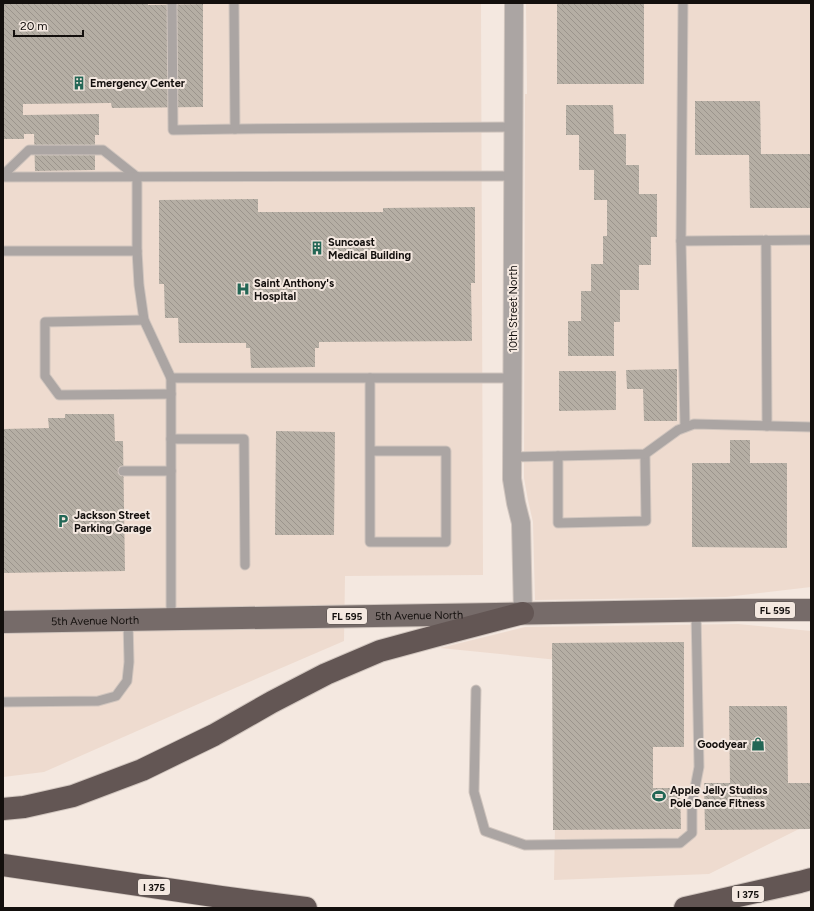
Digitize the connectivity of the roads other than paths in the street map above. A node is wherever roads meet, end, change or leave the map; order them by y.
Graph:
1 (172, 3) edge
2 (234, 3) edge
3 (514, 3) edge
4 (683, 3) edge
5 (514, 128) junction
6 (235, 129) junction
7 (3, 176) edge
8 (514, 176) junction
9 (137, 177) junction
10 (766, 240) junction
11 (811, 240) edge
12 (681, 241) junction
13 (3, 251) edge
14 (137, 251) junction
15 (144, 320) junction
16 (171, 378) junction
17 (370, 378) junction
18 (513, 378) junction
19 (171, 394) junction
20 (767, 426) junction
21 (685, 427) junction
22 (811, 427) edge
23 (171, 439) junction
24 (370, 451) junction
25 (645, 454) junction
26 (558, 456) junction
27 (512, 457) junction
28 (123, 471) dead end
29 (171, 471) junction
30 (245, 565) dead end
31 (811, 610) edge
32 (696, 611) junction
33 (524, 614) junction
34 (171, 618) junction
35 (128, 620) junction
36 (3, 622) edge
37 (476, 690) dead end
38 (3, 702) edge
39 (3, 809) edge
40 (3, 865) edge
41 (811, 879) edge
42 (306, 908) edge
43 (685, 908) edge

1 - 6 lane
2 - 6 lane
3 - 5 street, 10th Street North
4 - 12 lane
5 - 6 lane
5 - 8 street, 10th Street North
7 - 9 lane
7 - 9 lane
8 - 9 lane
8 - 18 street, 10th Street North
9 - 14 lane
10 - 11 lane
10 - 12 lane
10 - 20 lane
12 - 21 lane
13 - 14 lane
14 - 15 lane
15 - 16 lane
15 - 19 lane
16 - 17 lane
16 - 19 lane
17 - 18 lane
17 - 24 lane
18 - 27 street, 10th Street North
19 - 23 lane
20 - 21 lane
20 - 22 lane
21 - 25 lane
23 - 29 lane
23 - 30 lane
24 - 24 lane
25 - 26 lane
25 - 26 lane
26 - 27 lane
27 - 33 street, 10th Street North
28 - 29 lane
29 - 34 lane
31 - 32 main road, 5th Avenue North / FL 595
32 - 33 main road, 5th Avenue North / FL 595
32 - 37 lane
33 - 34 main road, 5th Avenue North / FL 595
33 - 39 highway
34 - 35 main road, 5th Avenue North / FL 595
35 - 36 main road, 5th Avenue North / FL 595
35 - 38 lane
40 - 42 highway, I 375
41 - 43 highway, I 375

